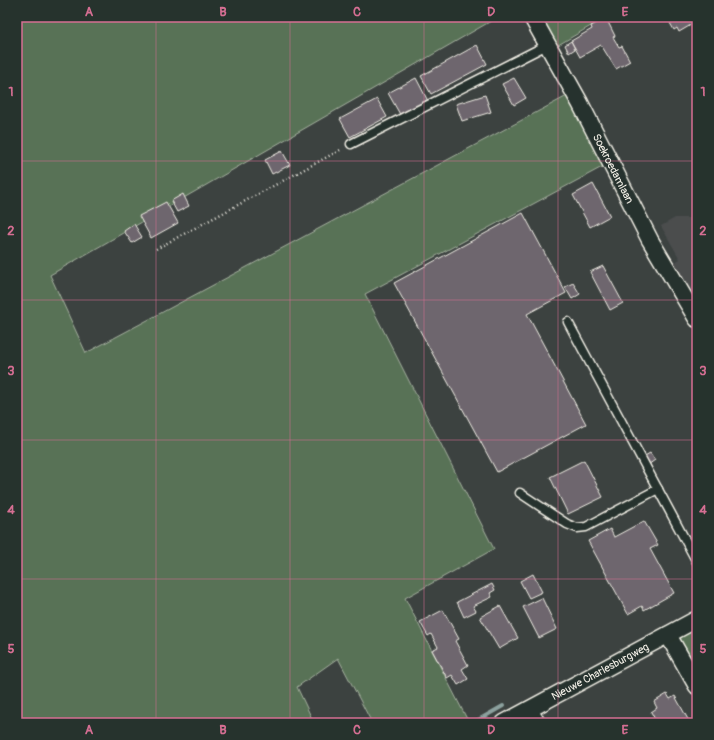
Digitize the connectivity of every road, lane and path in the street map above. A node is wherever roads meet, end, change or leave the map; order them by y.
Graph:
1 (532, 17) edge
2 (547, 45) junction
3 (351, 144) joint
4 (156, 249) dead end
5 (697, 319) edge
6 (568, 322) dead end
7 (658, 489) junction
8 (520, 493) dead end
9 (697, 562) edge
10 (697, 619) edge
11 (668, 635) junction
12 (697, 686) edge
13 (533, 716) edge
14 (504, 723) edge

1 - 2 street, Soekroedamlaan
2 - 3 lane
2 - 5 street, Soekroedamlaan
3 - 4 path
6 - 7 lane
7 - 8 lane
7 - 9 lane
10 - 11 street, Nieuwe Charlesburgweg
11 - 12 street
11 - 13 street, Nieuwe Charlesburgweg
13 - 14 street, Nieuwe Charlesburgweg

